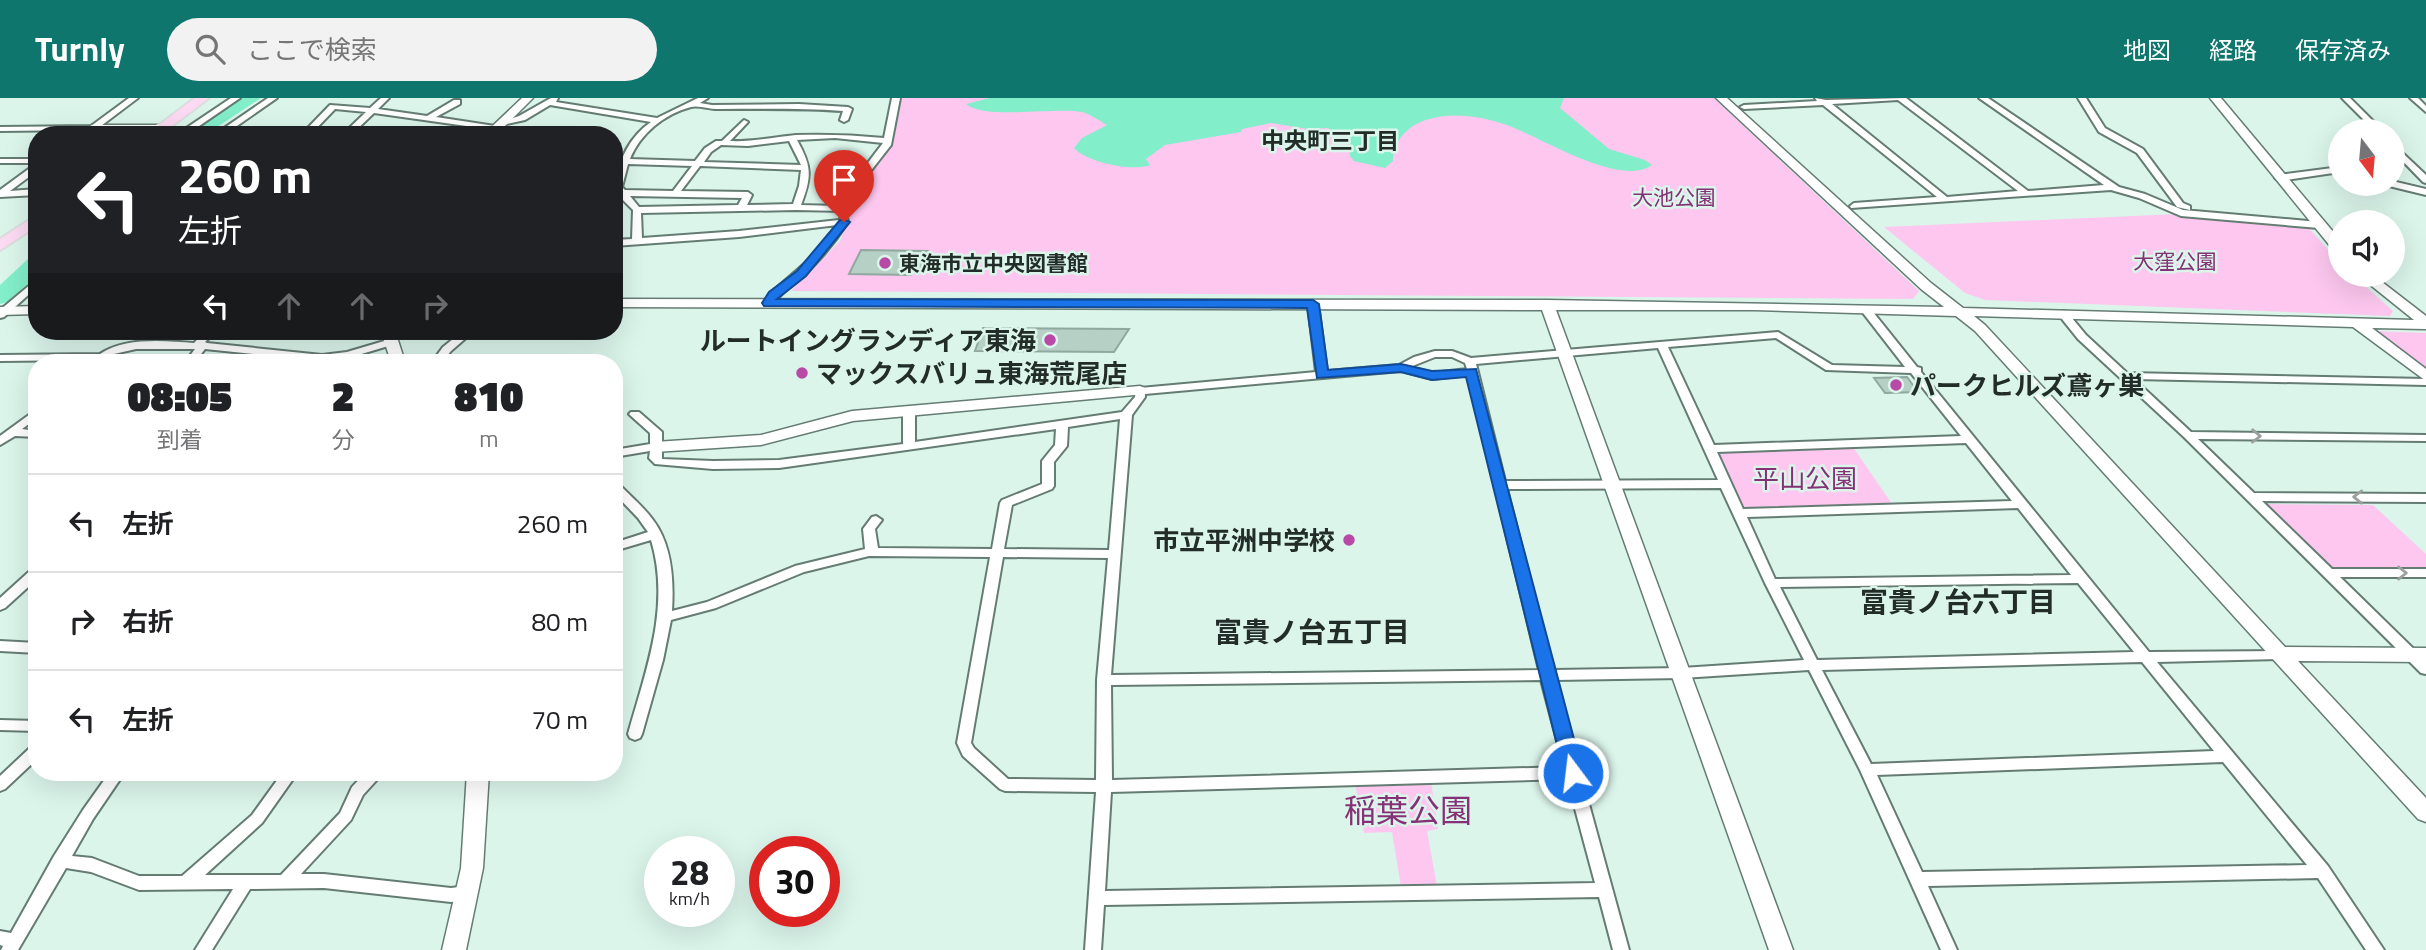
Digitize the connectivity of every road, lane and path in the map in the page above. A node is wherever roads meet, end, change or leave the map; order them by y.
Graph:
1 (134, 98) edge
2 (203, 98) edge
3 (236, 98) edge
4 (273, 98) edge
5 (385, 98) edge
6 (528, 98) edge
7 (704, 98) edge
8 (896, 98) edge
9 (1721, 98) edge
10 (1901, 98) edge
11 (1983, 98) edge
12 (2082, 98) edge
13 (2215, 98) edge
14 (2346, 98) edge
15 (2414, 98) edge
16 (1822, 100) edge
17 (554, 101) edge
18 (457, 102) dead end
19 (1739, 102) edge
20 (692, 104) junction
21 (371, 110) junction
22 (2426, 110) edge
23 (429, 118) junction
24 (2367, 119) edge
25 (656, 120) junction
26 (844, 120) dead end
27 (744, 122) dead end
28 (94, 126) edge
29 (164, 126) edge
30 (194, 126) edge
31 (231, 126) edge
32 (313, 126) edge
33 (355, 126) edge
34 (477, 126) edge
35 (498, 126) edge
36 (502, 126) edge
37 (0, 129) edge
38 (28, 130) edge
39 (792, 138) junction
40 (888, 141) junction
41 (724, 144) junction
42 (2405, 158) edge
43 (0, 161) edge
44 (28, 161) edge
45 (625, 161) junction
46 (698, 163) junction
47 (623, 168) edge
48 (806, 168) junction
49 (2328, 171) edge
50 (28, 174) edge
51 (2279, 178) junction
52 (2426, 180) edge
53 (2112, 187) junction
54 (2405, 187) edge
55 (28, 192) edge
56 (2426, 192) edge
57 (2026, 193) junction
58 (0, 194) edge
59 (675, 194) junction
60 (623, 196) joint
61 (1945, 199) junction
62 (796, 206) junction
63 (1854, 206) junction
64 (741, 209) junction
65 (841, 209) junction
66 (637, 210) junction
67 (2200, 214) junction
68 (844, 222) junction
69 (2319, 225) junction
70 (28, 226) edge
71 (2328, 235) edge
72 (637, 242) junction
73 (623, 243) edge
74 (0, 246) edge
75 (2380, 287) edge
76 (28, 290) edge
77 (623, 303) edge
78 (769, 303) junction
79 (1313, 304) junction
80 (1547, 304) junction
81 (1865, 309) junction
82 (1961, 310) junction
83 (28, 311) edge
84 (2, 312) edge
85 (2063, 314) junction
86 (2355, 322) junction
87 (2426, 324) edge
88 (204, 340) edge
89 (377, 340) edge
90 (458, 340) edge
91 (200, 345) junction
92 (1662, 345) junction
93 (108, 354) edge
94 (195, 354) edge
95 (286, 354) edge
96 (336, 354) edge
97 (443, 354) edge
98 (1566, 354) junction
99 (0, 358) edge
100 (28, 359) edge
101 (1471, 366) junction
102 (1401, 368) junction
103 (1917, 370) junction
104 (1322, 375) junction
105 (2125, 376) junction
106 (2426, 379) edge
107 (1140, 391) junction
108 (909, 410) junction
109 (635, 414) dead end
110 (1126, 415) junction
111 (28, 420) edge
112 (1062, 426) junction
113 (0, 432) edge
114 (13, 432) junction
115 (28, 433) edge
116 (2188, 435) junction
117 (2426, 438) edge
118 (1969, 439) junction
119 (0, 442) edge
120 (655, 447) junction
121 (909, 447) junction
122 (1711, 449) junction
123 (623, 453) edge
124 (1612, 484) junction
125 (1500, 485) junction
126 (1726, 485) junction
127 (623, 496) edge
128 (2249, 497) junction
129 (2426, 498) edge
130 (2022, 504) junction
131 (1740, 513) junction
132 (876, 520) dead end
133 (656, 534) junction
134 (623, 544) edge
135 (872, 552) junction
136 (996, 553) junction
137 (1115, 554) junction
138 (2329, 573) junction
139 (2426, 573) edge
140 (2081, 579) junction
141 (28, 580) edge
142 (1771, 583) junction
143 (0, 605) edge
144 (666, 617) junction
145 (0, 646) edge
146 (28, 648) edge
147 (2279, 654) junction
148 (2419, 655) edge
149 (2147, 657) junction
150 (1811, 665) junction
151 (2426, 669) edge
152 (1682, 673) junction
153 (1547, 675) junction
154 (1104, 680) junction
155 (0, 725) edge
156 (28, 726) edge
157 (635, 734) dead end
158 (2228, 756) junction
159 (28, 759) edge
160 (1867, 770) junction
161 (1573, 773) junction
162 (111, 781) edge
163 (284, 781) edge
164 (365, 781) edge
165 (477, 781) edge
166 (0, 785) edge
167 (1104, 786) junction
168 (2426, 813) edge
169 (60, 861) junction
170 (2322, 872) junction
171 (1917, 879) junction
172 (284, 882) junction
173 (245, 883) junction
174 (184, 884) junction
175 (1605, 890) junction
176 (467, 892) junction
177 (1096, 898) junction
178 (8, 943) edge
179 (203, 950) edge
180 (454, 950) edge
181 (1093, 950) edge
182 (1621, 950) edge
183 (1781, 950) edge
184 (1949, 950) edge
185 (2376, 950) edge

1 - 28 street
2 - 29 main road
3 - 30 street
4 - 31 street
5 - 21 street
6 - 35 street
7 - 20 street
8 - 40 street
9 - 82 street
10 - 16 street
10 - 57 street
11 - 53 street
12 - 67 street
13 - 51 street
14 - 24 street
15 - 22 street
16 - 19 street
16 - 61 street
17 - 25 street
17 - 36 street
18 - 23 street
19 - 63 street
20 - 25 street
20 - 26 street
21 - 23 street
21 - 32 street
21 - 33 street
23 - 34 street
25 - 45 street
27 - 41 street
37 - 38 street
39 - 40 street
39 - 41 street
39 - 48 street
40 - 65 street
41 - 46 street
42 - 52 street
43 - 44 street
45 - 46 street
45 - 47 street
46 - 48 street
46 - 59 street
48 - 62 street
49 - 51 street
50 - 58 street
51 - 69 street
53 - 57 street
53 - 67 street
54 - 56 street
55 - 58 street
57 - 61 street
59 - 60 street
59 - 64 street
60 - 66 street
61 - 63 street
62 - 64 street
62 - 65 street
63 - 82 street
64 - 66 street
65 - 68 street
66 - 72 street
67 - 69 street
68 - 72 street
68 - 78 street
69 - 71 street
70 - 74 main road
72 - 73 street
75 - 87 street
76 - 84 street
77 - 78 street
78 - 79 street
79 - 80 street
79 - 104 street
80 - 81 street
80 - 98 street
81 - 82 street
81 - 103 street
82 - 85 street
82 - 147 street
83 - 84 street
85 - 86 street
85 - 105 street
86 - 87 street
86 - 106 street
88 - 91 street
89 - 96 street
90 - 97 street
91 - 93 street
91 - 94 street
91 - 95 street
92 - 98 street
92 - 103 street
92 - 122 street
98 - 101 street
98 - 124 street
99 - 100 street
101 - 102 street
101 - 102 street
101 - 125 street
102 - 104 street
103 - 118 street
104 - 107 street
105 - 106 street
105 - 116 street
107 - 108 street
107 - 110 street
108 - 120 street
108 - 121 street
109 - 120 street
110 - 112 street
110 - 137 street
111 - 114 street
112 - 121 street
112 - 136 street
113 - 114 street
114 - 115 street
114 - 119 street
116 -> 117 street
116 - 128 street
118 - 122 street
118 - 130 street
120 - 121 street
120 - 123 street
122 - 126 street
124 - 125 street
124 - 126 street
124 - 152 street
125 - 153 street
126 - 131 street
127 - 133 street
129 -> 128 street
128 - 138 street
130 - 131 street
130 - 140 street
131 - 142 street
132 - 135 street
133 - 134 street
133 - 144 street
135 - 136 street
135 - 144 street
136 - 137 street
136 - 167 street
137 - 154 street
138 -> 139 street
138 - 148 street
140 - 142 street
140 - 149 street
141 - 143 street
142 - 150 street
144 - 157 street
145 - 146 street
147 - 148 street
147 - 149 street
147 - 168 street
148 - 151 street
149 - 150 street
149 - 158 street
150 - 152 street
150 - 160 street
152 - 153 street
152 - 183 street
153 - 154 street
153 - 161 street
154 - 167 street
155 - 156 street
158 - 160 street
158 - 170 street
159 - 166 street
160 - 171 street
161 - 167 street
161 - 175 street
162 - 169 street
163 - 174 street
164 - 172 street
165 - 176 street
167 - 177 street
169 - 174 street
169 - 178 street
170 - 171 street
170 - 185 street
171 - 184 street
172 - 173 street
172 - 176 street
173 - 174 street
173 - 179 street
175 - 177 street
175 - 182 street
176 - 180 street
177 - 181 street

